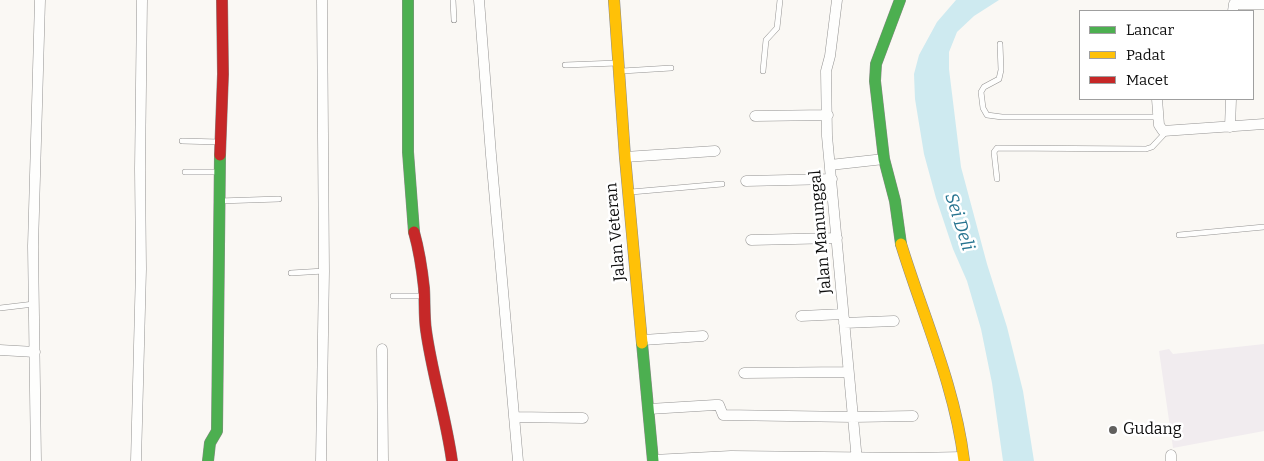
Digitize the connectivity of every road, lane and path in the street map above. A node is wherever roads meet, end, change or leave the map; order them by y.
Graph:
1 (40, 0) edge
2 (142, 0) edge
3 (222, 0) edge
4 (322, 0) edge
5 (408, 0) edge
6 (453, 0) edge
7 (479, 0) edge
8 (614, 0) edge
9 (780, 0) edge
10 (837, 0) edge
11 (900, 0) edge
12 (1264, 4) edge
13 (1233, 5) edge
14 (454, 20) dead end
15 (1000, 44) dead end
16 (565, 64) dead end
17 (619, 67) junction
18 (671, 68) dead end
19 (763, 71) dead end
20 (1156, 100) edge
21 (1231, 100) edge
22 (828, 115) junction
23 (756, 116) dead end
24 (1157, 117) junction
25 (1264, 124) edge
26 (1230, 127) junction
27 (1167, 131) junction
28 (182, 141) dead end
29 (220, 142) junction
30 (715, 151) dead end
31 (625, 157) junction
32 (884, 159) junction
33 (830, 165) junction
34 (184, 172) dead end
35 (219, 172) junction
36 (832, 179) junction
37 (997, 180) dead end
38 (746, 181) dead end
39 (722, 184) dead end
40 (628, 192) junction
41 (279, 199) dead end
42 (218, 201) junction
43 (1264, 227) edge
44 (1180, 235) dead end
45 (837, 238) junction
46 (750, 240) dead end
47 (324, 271) junction
48 (291, 274) dead end
49 (393, 296) dead end
50 (425, 296) junction
51 (35, 304) junction
52 (0, 308) edge
53 (801, 316) dead end
54 (844, 318) junction
55 (894, 321) dead end
56 (703, 336) dead end
57 (643, 340) junction
58 (382, 349) dead end
59 (0, 350) edge
60 (35, 352) junction
61 (848, 372) junction
62 (744, 373) dead end
63 (649, 409) junction
64 (913, 416) dead end
65 (514, 417) junction
66 (853, 417) junction
67 (583, 418) dead end
68 (963, 459) edge
69 (857, 460) edge
70 (36, 461) edge
71 (136, 461) edge
72 (208, 461) edge
73 (321, 461) edge
74 (383, 461) edge
75 (452, 461) edge
76 (518, 461) edge
77 (653, 461) edge

1 - 51 street
2 - 71 street
3 - 29 street
4 - 47 street
5 - 50 street
6 - 14 lane
7 - 65 street
8 - 17 street, Jalan Veteran
9 - 19 lane
10 - 22 street, Jalan Manunggal
11 - 32 street
12 - 13 street
15 - 24 lane
16 - 17 lane
17 - 18 lane
17 - 31 street, Jalan Veteran
20 - 24 street
21 - 26 street
22 - 23 street
22 - 33 street, Jalan Manunggal
24 - 27 street
25 - 26 street
26 - 27 street
27 - 37 lane
28 - 29 lane
29 - 35 street
30 - 31 street
31 - 40 street, Jalan Veteran
32 - 33 street
32 - 68 street
33 - 36 street, Jalan Manunggal
34 - 35 lane
35 - 42 street
36 - 38 street
36 - 45 street, Jalan Manunggal
39 - 40 lane
40 - 57 street, Jalan Veteran
41 - 42 lane
42 - 72 street
43 - 44 lane
45 - 46 street
45 - 54 street, Jalan Manunggal
47 - 48 lane
47 - 73 street
49 - 50 lane
50 - 75 street
51 - 52 lane
51 - 60 street
53 - 54 street
54 - 55 street
54 - 61 street, Jalan Manunggal
56 - 57 street
57 - 63 street, Jalan Veteran
58 - 74 street
59 - 60 street
60 - 70 street
61 - 62 street
61 - 66 street, Jalan Manunggal
63 - 66 street
63 - 77 street, Jalan Veteran
64 - 66 street
65 - 67 street
65 - 76 street
66 - 69 street, Jalan Manunggal
68 - 69 street
69 - 77 street

